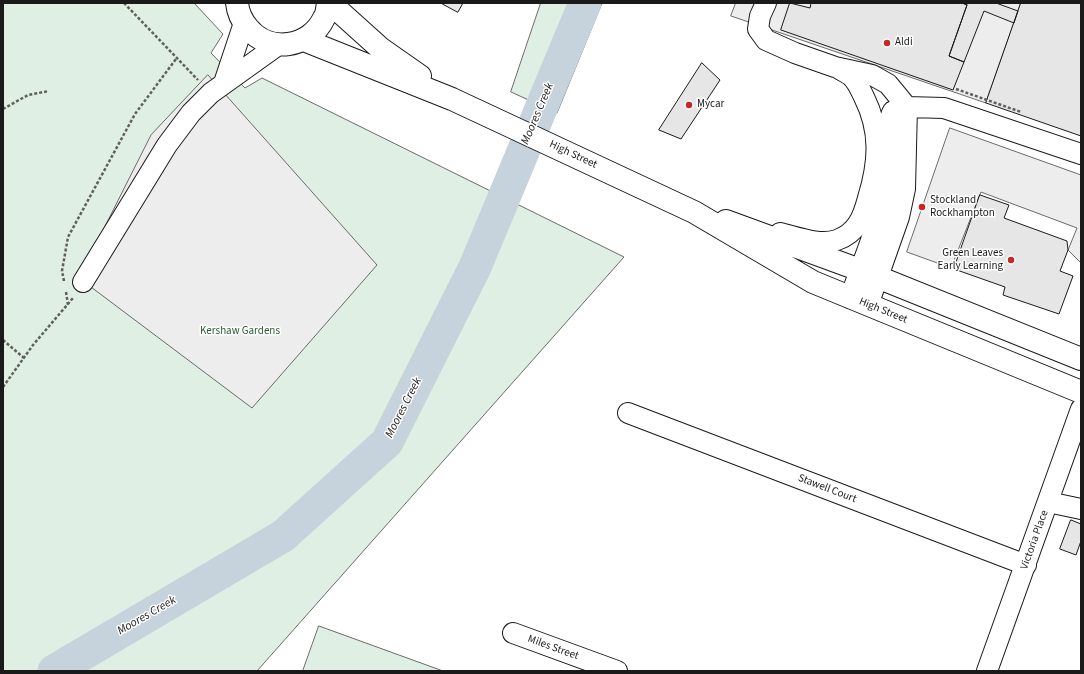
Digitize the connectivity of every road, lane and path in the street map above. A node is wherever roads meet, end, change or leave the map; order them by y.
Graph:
1 (124, 3) edge
2 (329, 3) edge
3 (766, 3) edge
4 (240, 13) edge
5 (304, 40) junction
6 (278, 45) junction
7 (176, 58) junction
8 (835, 67) junction
9 (218, 88) junction
10 (956, 89) dead end
11 (49, 91) dead end
12 (452, 99) junction
13 (3, 108) edge
14 (907, 108) junction
15 (1022, 112) dead end
16 (1081, 154) edge
17 (686, 208) junction
18 (739, 224) junction
19 (869, 274) junction
20 (83, 282) joint
21 (859, 302) junction
22 (68, 305) junction
23 (3, 340) edge
24 (24, 358) junction
25 (1081, 359) edge
26 (3, 387) edge
27 (1081, 392) edge
28 (1081, 409) edge
29 (628, 413) dead end
30 (1048, 502) junction
31 (1081, 509) edge
32 (1026, 565) junction
33 (513, 634) dead end
34 (617, 671) edge
35 (987, 671) edge

1 - 7 path
2 - 5 main road, High Street
2 - 12 main road, High Street
3 - 8 street
4 - 6 main road, High Street
4 - 9 street
5 - 6 main road, High Street
5 - 12 main road, High Street
6 - 9 street
7 - 9 path
7 - 22 path
8 - 14 street
8 - 18 street
9 - 20 street
10 - 15 path
11 - 13 path
12 - 17 main road, High Street
14 - 16 street
14 - 19 street
17 - 18 main road, High Street
17 - 21 main road, High Street
18 - 19 main road, High Street
19 - 21 street
19 - 25 main road, High Street
20 - 22 path
21 - 27 main road, High Street
22 - 24 path
23 - 24 path
24 - 26 path
28 - 30 street, Victoria Place
29 - 32 street, Stawell Court
30 - 31 street
30 - 32 street, Victoria Place
32 - 35 street, Victoria Place
33 - 34 street, Miles Street

